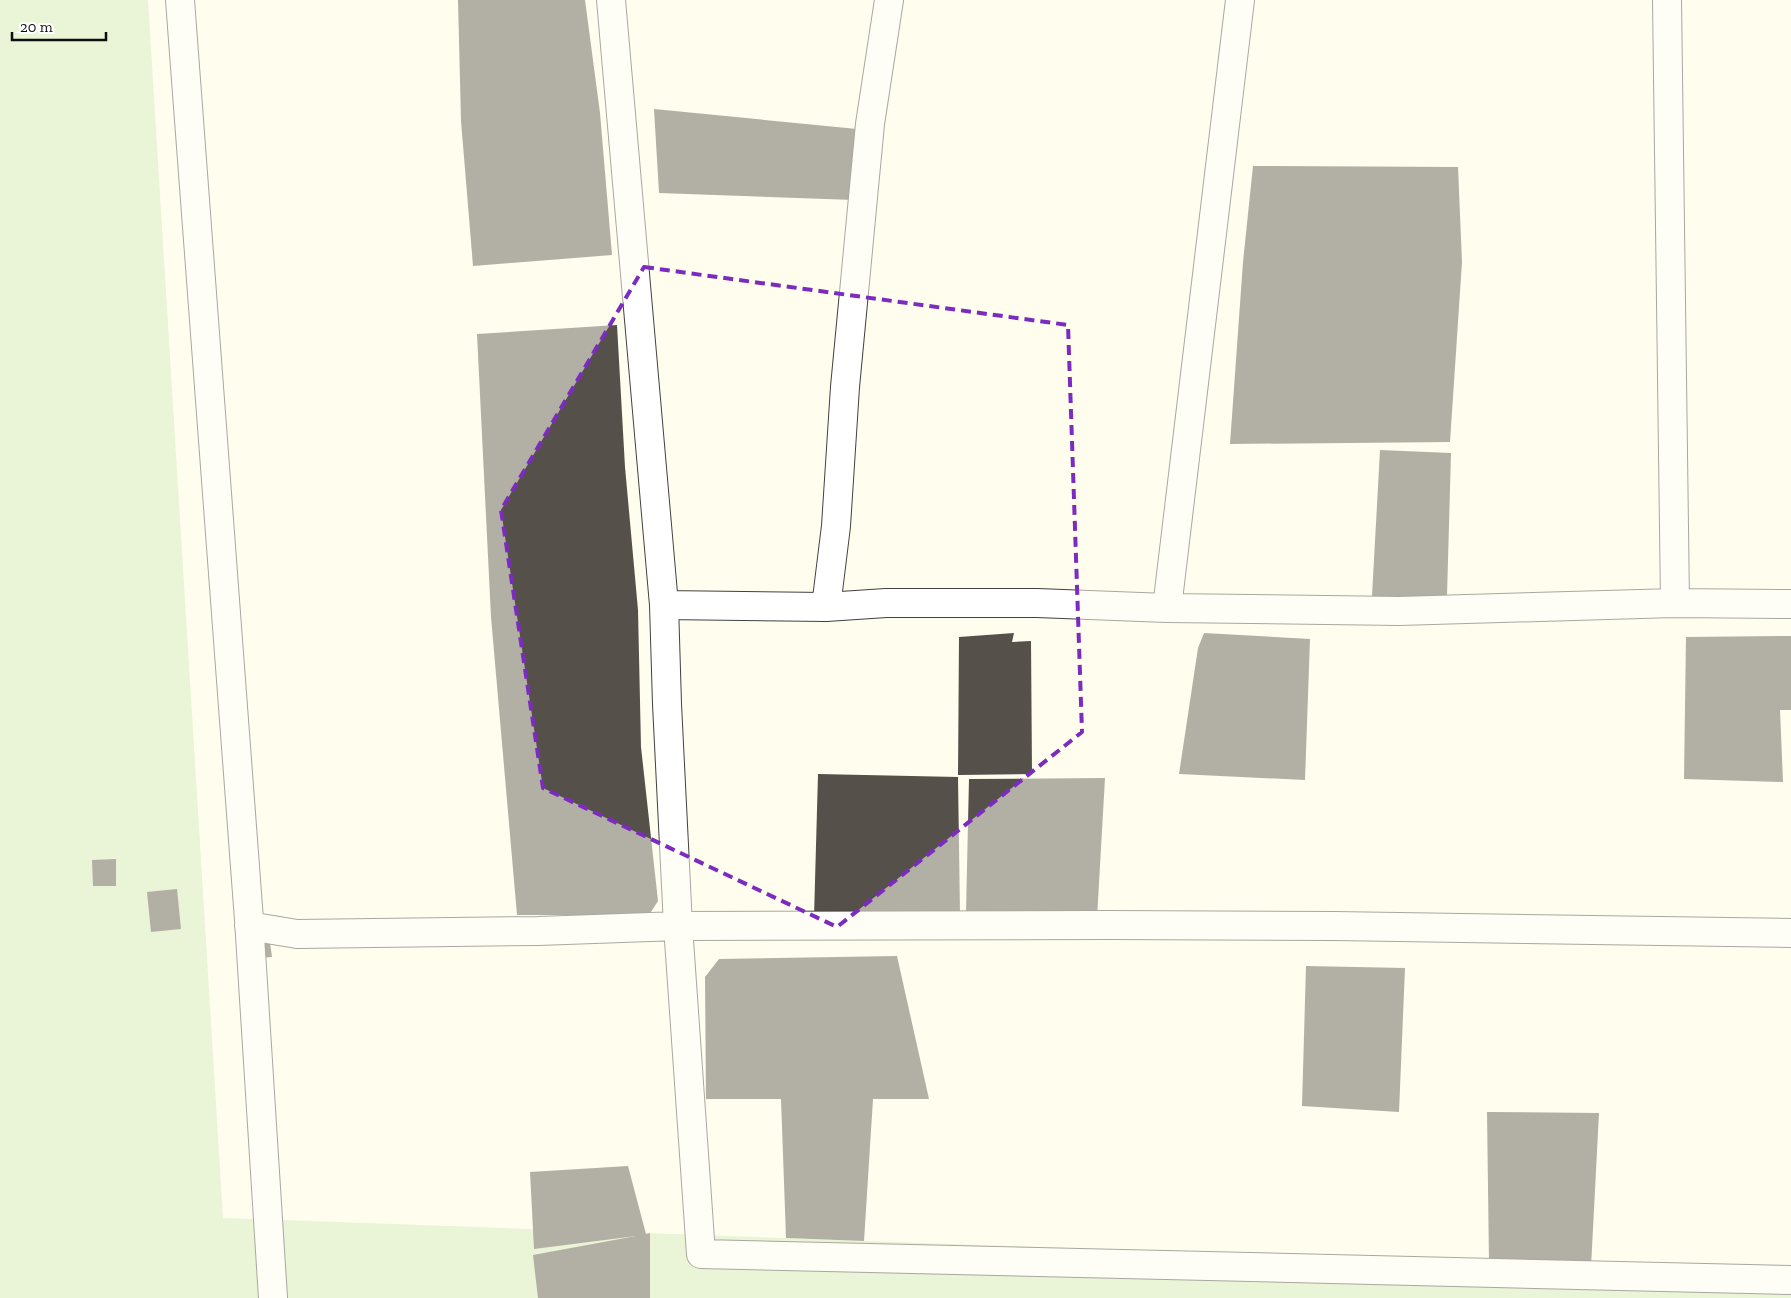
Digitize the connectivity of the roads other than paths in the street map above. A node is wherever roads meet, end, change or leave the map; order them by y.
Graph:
1 (180, 0) edge
2 (611, 0) edge
3 (889, 0) edge
4 (1240, 0) edge
5 (1667, 0) edge
6 (1675, 602) junction
7 (664, 604) junction
8 (1791, 604) edge
9 (826, 607) junction
10 (1167, 608) junction
11 (249, 926) junction
12 (678, 926) junction
13 (1791, 933) edge
14 (1791, 1280) edge
15 (273, 1298) edge

1 - 11 street
2 - 7 street
3 - 9 street
4 - 10 street
5 - 6 street
6 - 8 street
6 - 10 street
7 - 9 street
7 - 12 street
9 - 10 street
11 - 12 street
11 - 15 street
12 - 13 street
12 - 14 street

